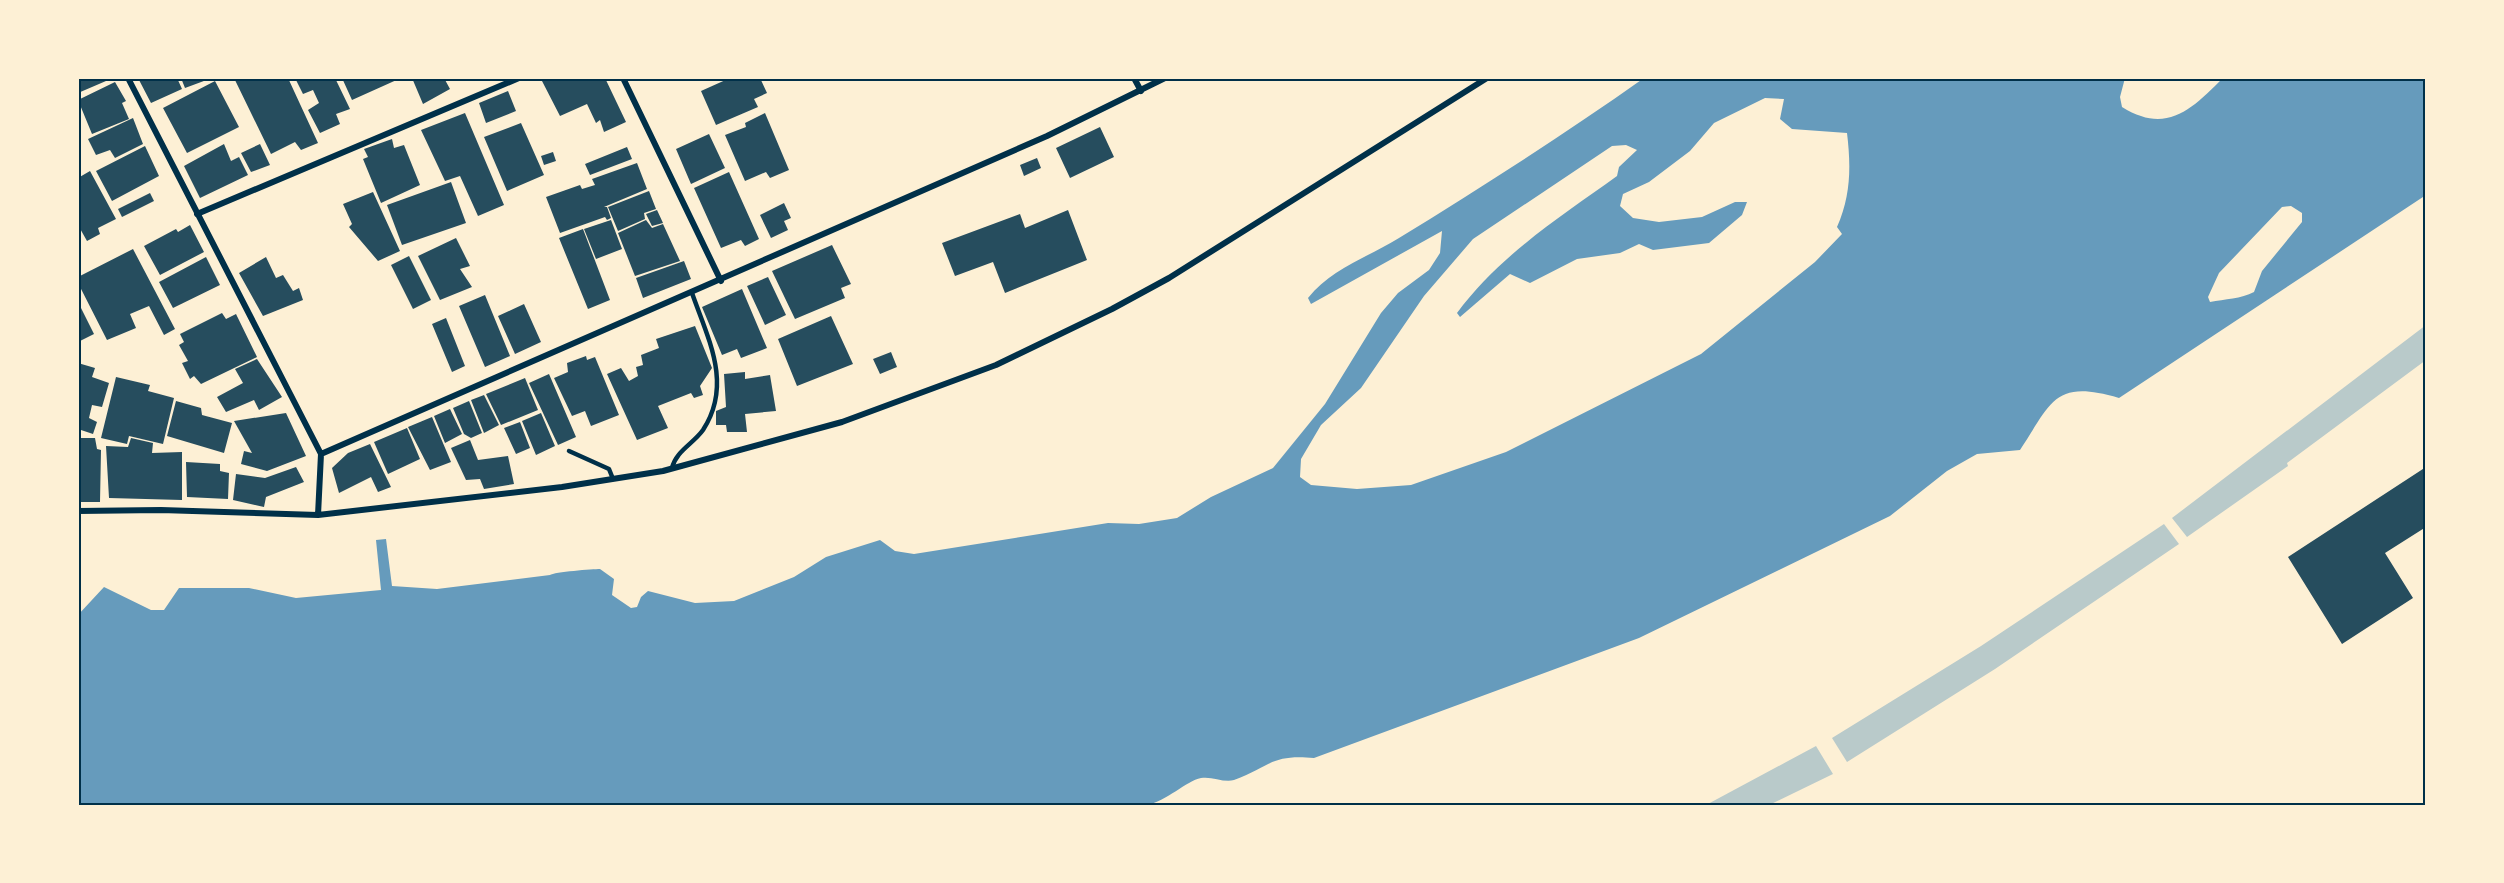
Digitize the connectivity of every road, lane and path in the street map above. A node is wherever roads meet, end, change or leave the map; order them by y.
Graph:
1 (128, 78) edge
2 (519, 78) edge
3 (623, 78) edge
4 (1134, 78) edge
5 (1164, 78) edge
6 (1487, 78) edge
7 (1141, 91) junction
8 (197, 214) junction
9 (721, 281) junction
10 (692, 293) junction
11 (569, 451) dead end
12 (321, 454) junction
13 (672, 468) junction
14 (613, 479) junction
15 (78, 511) edge
16 (318, 515) junction

1 - 8 street
2 - 8 street
3 - 9 street
4 - 7 street
5 - 7 street
6 - 13 street
7 - 9 street
8 - 12 street
9 - 10 street
10 - 12 street
10 - 13 lane
11 - 14 lane
12 - 16 street
13 - 14 street
14 - 16 street
15 - 16 street

